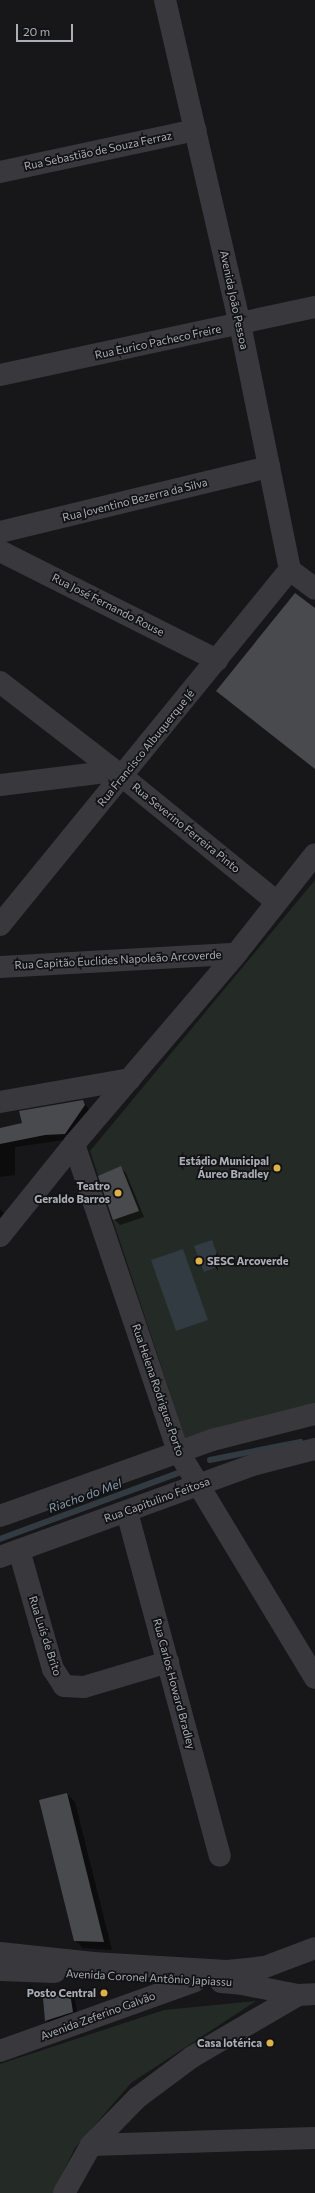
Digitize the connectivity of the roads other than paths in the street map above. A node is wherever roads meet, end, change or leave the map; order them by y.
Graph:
1 (165, 0) edge
2 (196, 130) junction
3 (0, 172) edge
4 (315, 307) edge
5 (240, 324) junction
6 (0, 375) edge
7 (269, 467) junction
8 (0, 532) edge
9 (0, 550) edge
10 (290, 570) junction
11 (315, 589) edge
12 (217, 660) junction
13 (0, 682) edge
14 (119, 774) junction
15 (0, 785) edge
16 (315, 854) edge
17 (276, 902) junction
18 (0, 925) edge
19 (236, 954) junction
20 (0, 967) edge
21 (130, 1079) junction
22 (0, 1102) edge
23 (74, 1144) junction
24 (0, 1236) edge
25 (315, 1414) edge
26 (315, 1449) edge
27 (178, 1451) junction
28 (197, 1485) junction
29 (127, 1512) junction
30 (0, 1516) edge
31 (9, 1553) edge
32 (309, 1656) edge
33 (168, 1662) junction
34 (315, 1678) edge
35 (220, 1856) dead end
36 (315, 1948) edge
37 (0, 1953) edge
38 (0, 1970) edge
39 (195, 1981) junction
40 (306, 1994) edge
41 (0, 2051) edge
42 (315, 2138) edge
43 (91, 2145) junction
44 (64, 2193) edge

1 - 2 street, Avenida João Pessoa
2 - 3 street, Rua Sebastião de Souza Ferraz
2 - 5 street, Avenida João Pessoa
4 - 5 street, Rua Eurico Pacheco Freire
5 - 6 street, Rua Eurico Pacheco Freire
5 - 7 street, Avenida João Pessoa
7 - 8 street, Rua Joventino Bezerra da Silva
7 - 10 street, Avenida João Pessoa
9 - 12 street, Rua José Fernando Rouse
10 - 11 street
10 - 12 street, Rua Francisco Albuquerque Jé
12 - 14 street, Rua Francisco Albuquerque Jé
13 - 14 street, Rua Severino Ferreira Pinto
14 - 15 street
14 - 17 street, Rua Severino Ferreira Pinto
14 - 18 street, Rua Francisco Albuquerque Jé
16 - 17 street
17 - 19 street
19 - 20 street, Rua Capitão Euclides Napoleão Arcoverde
19 - 21 street
21 - 22 street
21 - 23 street
23 - 24 street
23 - 27 street, Rua Helena Rodrigues Porto
25 - 27 street
26 - 28 street, Rua Capitulino Feitosa
27 - 28 street, Rua Helena Rodrigues Porto
27 - 30 street
28 - 29 street, Rua Capitulino Feitosa
28 - 32 street, Rua Helena Rodrigues Porto
29 - 31 street, Rua Capitulino Feitosa
29 - 33 street, Rua Carlos Howard Bradley
31 - 33 street, Rua Luís de Brito
32 - 34 street, Rua Helena Rodrigues Porto
33 - 35 street, Rua Carlos Howard Bradley
36 - 37 street
38 - 39 street, Avenida Coronel Antônio Japiassu
39 - 40 street, Avenida Coronel Antônio Japiassu
39 - 41 street, Avenida Zeferino Galvão
40 - 43 street
42 - 43 street
43 - 44 street

